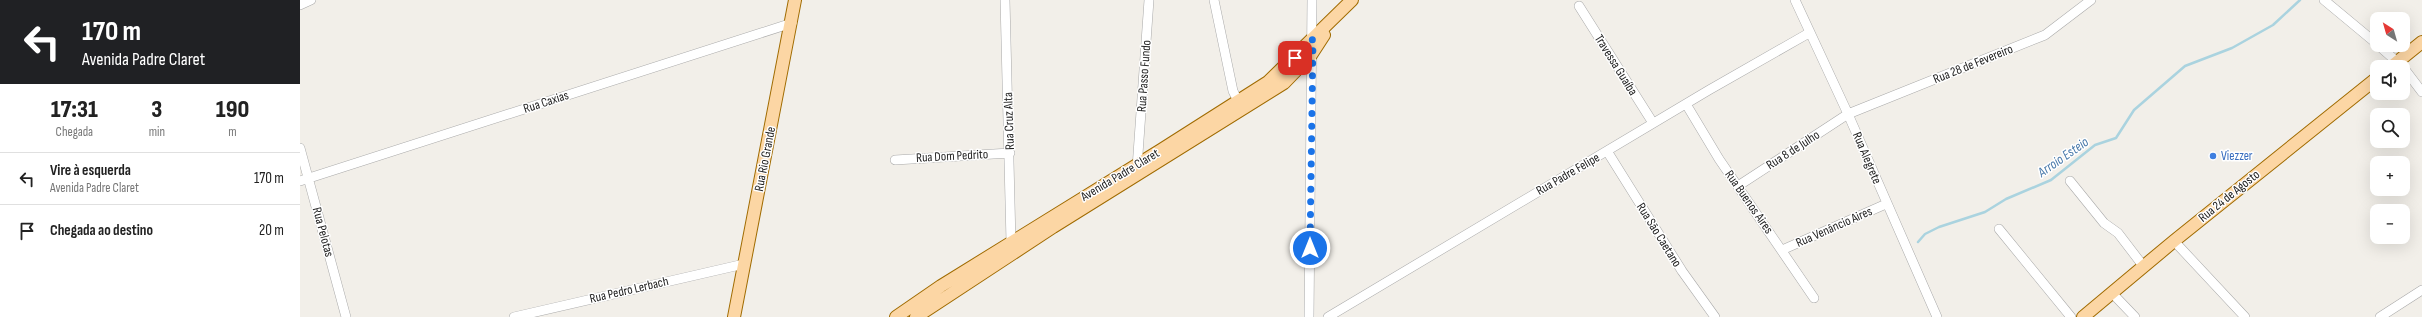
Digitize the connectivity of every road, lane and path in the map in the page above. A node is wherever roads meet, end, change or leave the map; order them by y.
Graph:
1 (311, 0) edge
2 (795, 0) edge
3 (1005, 0) edge
4 (1149, 0) edge
5 (1214, 0) edge
6 (1312, 0) edge
7 (1352, 0) edge
8 (1795, 0) edge
9 (2091, 0) edge
10 (2324, 0) edge
11 (2336, 4) edge
12 (300, 5) edge
13 (1579, 6) dead end
14 (1333, 21) junction
15 (792, 23) junction
16 (1809, 33) junction
17 (2370, 36) edge
18 (1313, 39) junction
19 (2422, 42) edge
20 (2386, 52) edge
21 (1311, 55) junction
22 (2393, 60) edge
23 (2405, 60) edge
24 (2410, 78) edge
25 (2370, 84) edge
26 (2422, 92) edge
27 (1238, 101) junction
28 (1686, 104) junction
29 (1848, 114) junction
30 (1653, 123) junction
31 (300, 148) edge
32 (1607, 151) junction
33 (1010, 153) junction
34 (895, 160) dead end
35 (1141, 164) junction
36 (304, 179) edge
37 (2070, 181) dead end
38 (1117, 182) junction
39 (1738, 186) junction
40 (1886, 204) junction
41 (1999, 228) dead end
42 (2174, 241) junction
43 (1011, 242) junction
44 (1782, 250) junction
45 (744, 264) junction
46 (2144, 266) junction
47 (2422, 290) edge
48 (2112, 293) junction
49 (1814, 298) dead end
50 (346, 317) edge
51 (514, 317) edge
52 (734, 317) edge
53 (896, 317) edge
54 (916, 317) edge
55 (1309, 317) edge
56 (1328, 317) edge
57 (1715, 317) edge
58 (1937, 317) edge
59 (2071, 317) edge
60 (2083, 317) edge
61 (2135, 317) edge
62 (2245, 317) edge
63 (2380, 317) edge

1 - 12 street
2 - 15 main road, Rua Rio Grande
3 - 33 street, Rua Cruz Alta
4 - 35 street, Rua Passo Fundo
5 - 27 street
6 - 18 street
7 - 14 main road, Avenida Padre Claret
8 - 16 street, Rua Alegrete
9 - 29 street, Rua 28 de Fevereiro
10 - 11 street
11 - 17 street
13 - 30 street, Travessa Guaíba
14 - 18 main road, Avenida Padre Claret
14 - 21 main road, Avenida Padre Claret
15 - 36 street, Rua Caxias
15 - 45 main road, Rua Rio Grande
16 - 28 street, Rua Padre Felipe
16 - 29 street, Rua Alegrete
18 - 21 street
18 - 27 main road, Avenida Padre Claret
19 - 23 main road
20 - 22 street
21 - 35 main road, Avenida Padre Claret
21 - 55 street
24 - 26 street
25 - 42 main road, Rua 24 de Agosto
27 - 35 main road, Avenida Padre Claret
28 - 30 street, Rua Padre Felipe
28 - 39 street, Rua Buenos Aires
29 - 39 street, Rua 8 de Julho
29 - 40 street, Rua Alegrete
30 - 32 street, Rua Padre Felipe
31 - 36 street, Rua Pelotas
32 - 56 street, Rua Padre Felipe
32 - 57 street, Rua São Caetano
33 - 34 street, Rua Dom Pedrito
33 - 43 street, Rua Cruz Alta
35 - 38 main road, Avenida Padre Claret
36 - 50 street, Rua Pelotas
37 - 46 street
38 - 43 main road, Avenida Padre Claret
38 - 54 main road, Avenida Padre Claret
39 - 44 street, Rua Buenos Aires
40 - 44 street, Rua Venâncio Aires
40 - 58 street, Rua Alegrete
41 - 59 street
42 - 46 main road, Rua 24 de Agosto
42 - 62 street
43 - 53 main road, Avenida Padre Claret
44 - 49 street, Rua Buenos Aires
45 - 51 street, Rua Pedro Lerbach
45 - 52 main road, Rua Rio Grande
46 - 48 main road, Rua 24 de Agosto
47 - 63 street
48 - 60 main road, Rua 24 de Agosto
48 - 61 street

